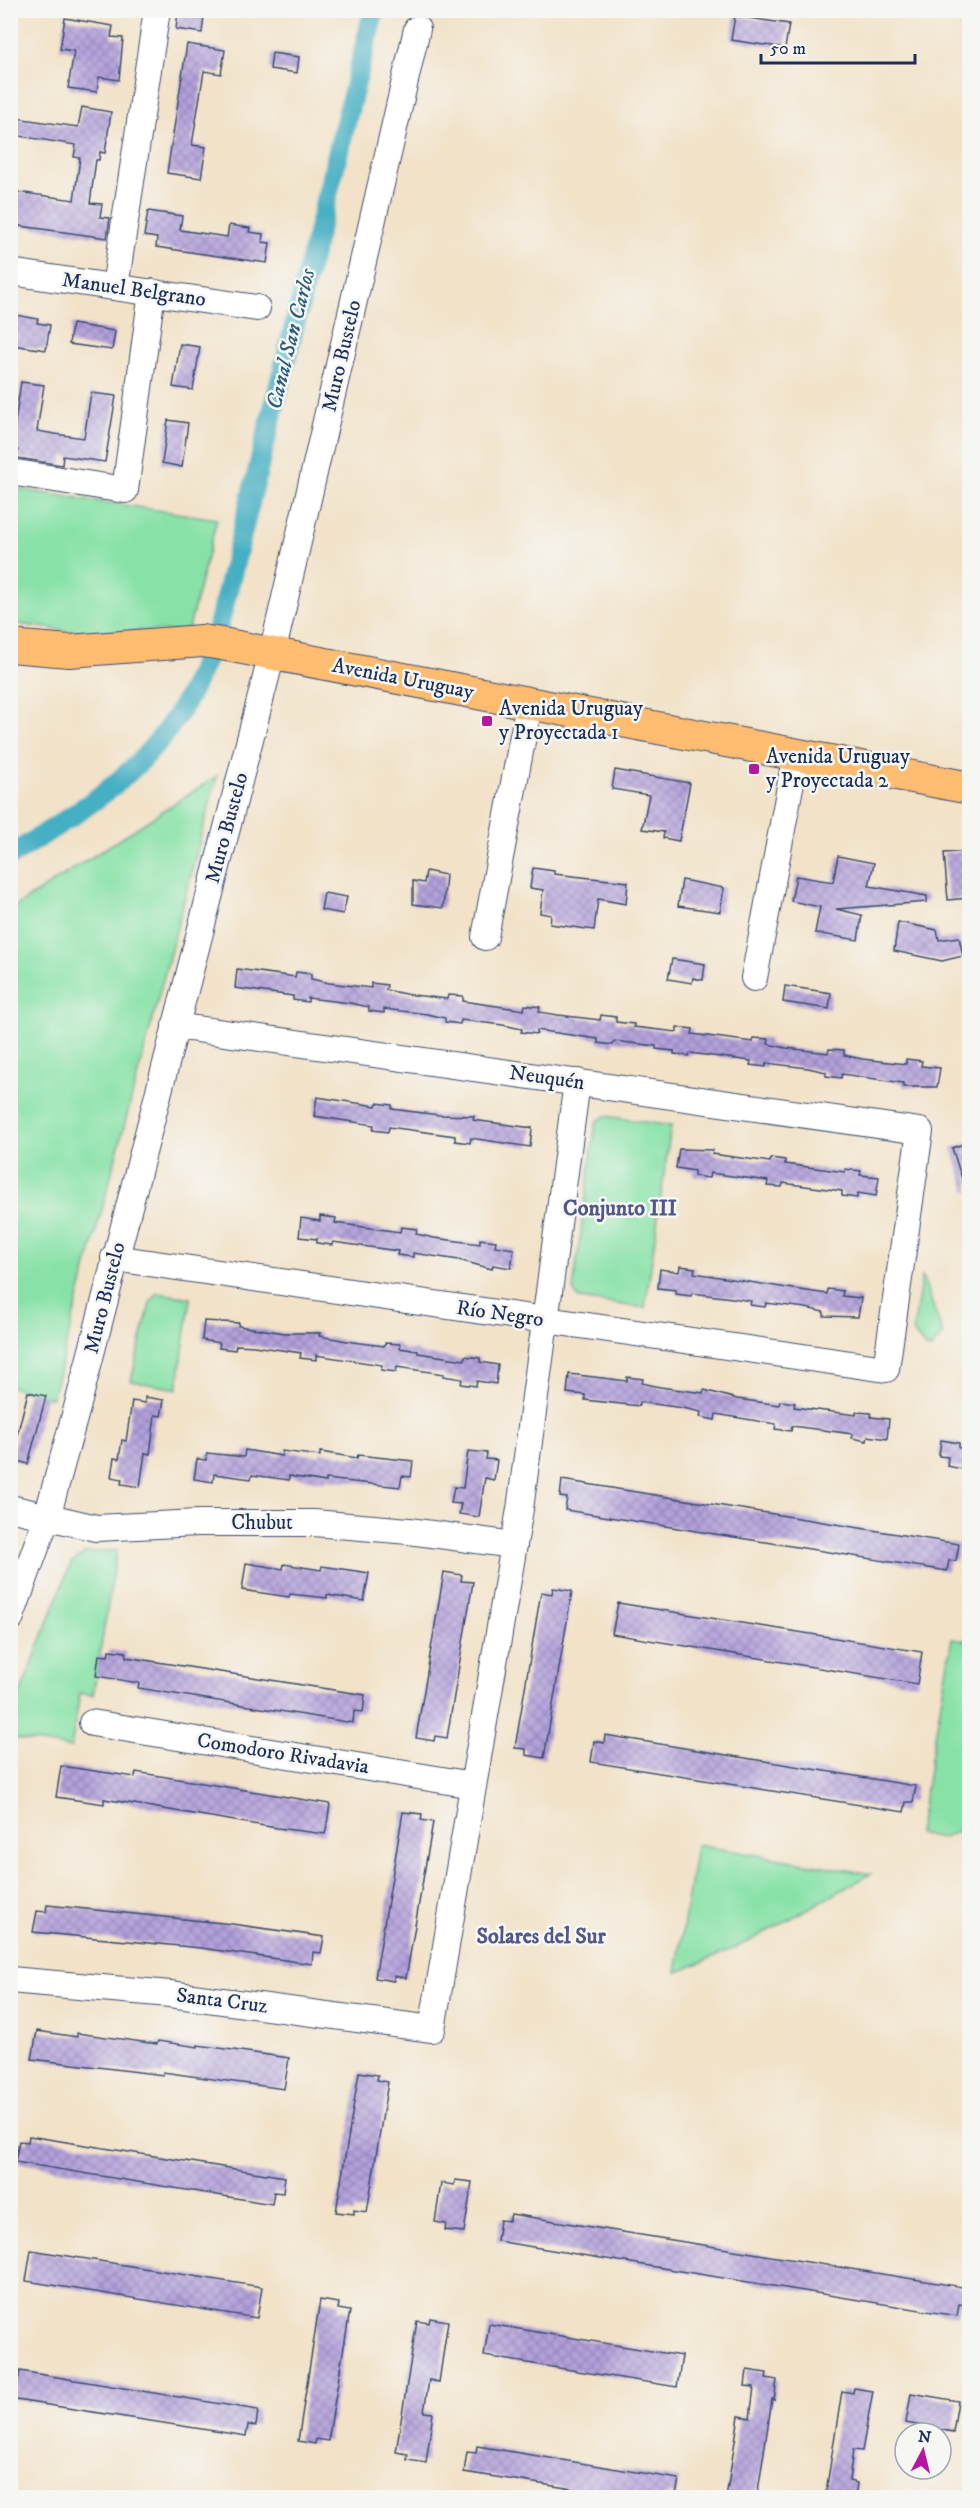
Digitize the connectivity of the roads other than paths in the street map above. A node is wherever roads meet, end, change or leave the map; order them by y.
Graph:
1 (157, 10) edge
2 (417, 29) dead end
3 (10, 272) edge
4 (115, 287) junction
5 (152, 292) junction
6 (257, 308) dead end
7 (10, 472) edge
8 (10, 646) edge
9 (272, 654) junction
10 (529, 704) junction
11 (796, 755) junction
12 (969, 788) edge
13 (485, 937) dead end
14 (754, 978) dead end
15 (175, 1026) junction
16 (577, 1083) junction
17 (114, 1258) junction
18 (545, 1320) junction
19 (886, 1369) joint
20 (10, 1508) edge
21 (47, 1517) junction
22 (514, 1545) junction
23 (10, 1619) edge
24 (92, 1723) dead end
25 (473, 1785) junction
26 (10, 1980) edge

1 - 4 street
2 - 9 street, Muro Bustelo
3 - 4 street, Manuel Belgrano
4 - 5 street, Manuel Belgrano
5 - 6 street, Manuel Belgrano
5 - 7 street
8 - 9 main road, Avenida Uruguay
9 - 10 main road, Avenida Uruguay
9 - 15 street, Muro Bustelo
10 - 11 main road, Avenida Uruguay
10 - 13 street
11 - 12 main road, Avenida Uruguay
11 - 14 street
15 - 16 street, Neuquén
15 - 17 street, Muro Bustelo
16 - 18 street
16 - 19 street, Neuquén
17 - 18 street, Río Negro
17 - 21 street, Muro Bustelo
18 - 19 street, Río Negro
18 - 22 street
20 - 21 street, Chubut
21 - 22 street, Chubut
21 - 23 street, Muro Bustelo
22 - 25 street
24 - 25 street, Comodoro Rivadavia
25 - 26 street, Santa Cruz

